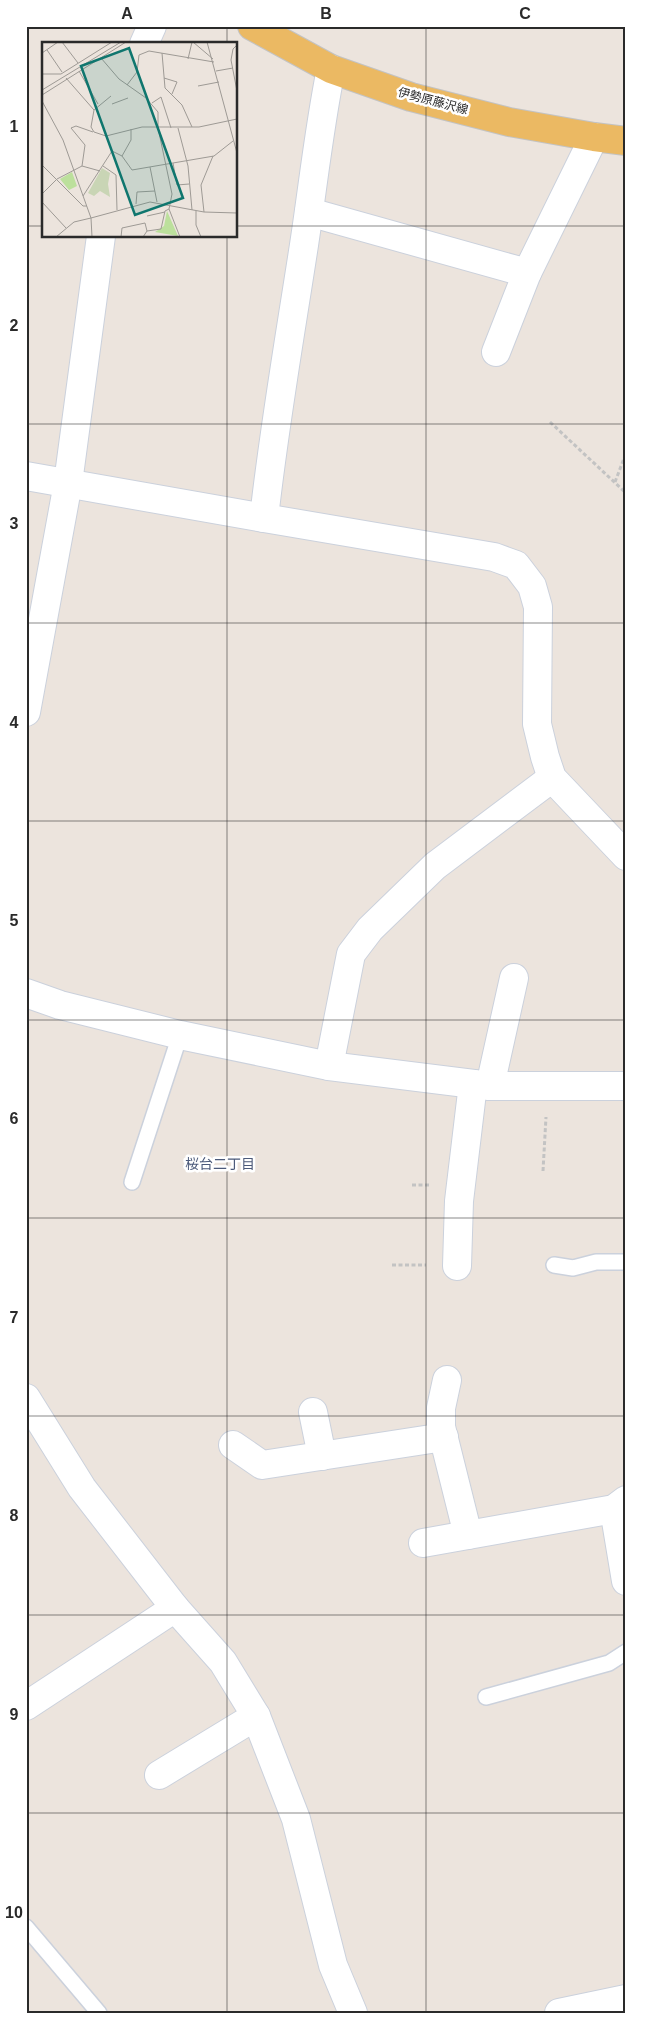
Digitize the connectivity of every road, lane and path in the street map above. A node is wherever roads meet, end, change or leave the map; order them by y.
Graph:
1 (152, 26) edge
2 (252, 26) edge
3 (145, 42) edge
4 (331, 69) junction
5 (594, 137) junction
6 (626, 141) edge
7 (309, 212) junction
8 (101, 238) edge
9 (527, 273) junction
10 (496, 352) dead end
11 (550, 422) dead end
12 (626, 452) edge
13 (26, 476) edge
14 (615, 482) junction
15 (68, 483) junction
16 (626, 493) edge
17 (264, 518) junction
18 (26, 712) edge
19 (552, 778) junction
20 (626, 856) edge
21 (514, 978) dead end
22 (26, 993) edge
23 (180, 1035) junction
24 (330, 1066) junction
25 (481, 1085) junction
26 (548, 1086) junction
27 (626, 1086) edge
28 (543, 1171) dead end
29 (132, 1182) dead end
30 (626, 1262) edge
31 (554, 1265) dead end
32 (457, 1266) dead end
33 (448, 1380) dead end
34 (30, 1411) edge
35 (313, 1412) dead end
36 (444, 1437) junction
37 (233, 1445) dead end
38 (322, 1456) junction
39 (620, 1504) edge
40 (468, 1535) junction
41 (423, 1543) dead end
42 (626, 1581) edge
43 (175, 1608) junction
44 (626, 1652) edge
45 (486, 1697) dead end
46 (26, 1706) edge
47 (256, 1716) junction
48 (159, 1776) dead end
49 (26, 1927) edge
50 (626, 2000) edge
51 (99, 2013) edge
52 (353, 2013) edge
53 (559, 2013) edge

1 - 3 street
2 - 4 main road, 伊勢原藤沢線
4 - 5 main road, 伊勢原藤沢線
4 - 7 street
5 - 6 main road, 伊勢原藤沢線
5 - 9 street
7 - 9 street
7 - 17 street
8 - 15 street
9 - 10 street
11 - 14 path
12 - 14 path
13 - 15 street
14 - 16 path
15 - 17 street
15 - 18 street
17 - 19 street
19 - 20 street
19 - 24 street
21 - 25 street
22 - 23 street
23 - 24 street
23 - 29 lane
24 - 25 street
25 - 26 street
25 - 32 street
26 - 27 street
26 - 28 path
30 - 31 lane
33 - 36 street
34 - 43 street
35 - 38 street
36 - 38 street
36 - 40 street
37 - 38 street
39 - 40 street
39 - 42 street
40 - 41 street
43 - 46 street
43 - 47 street
44 - 45 lane
47 - 48 street
47 - 52 street
49 - 51 lane
50 - 53 street

